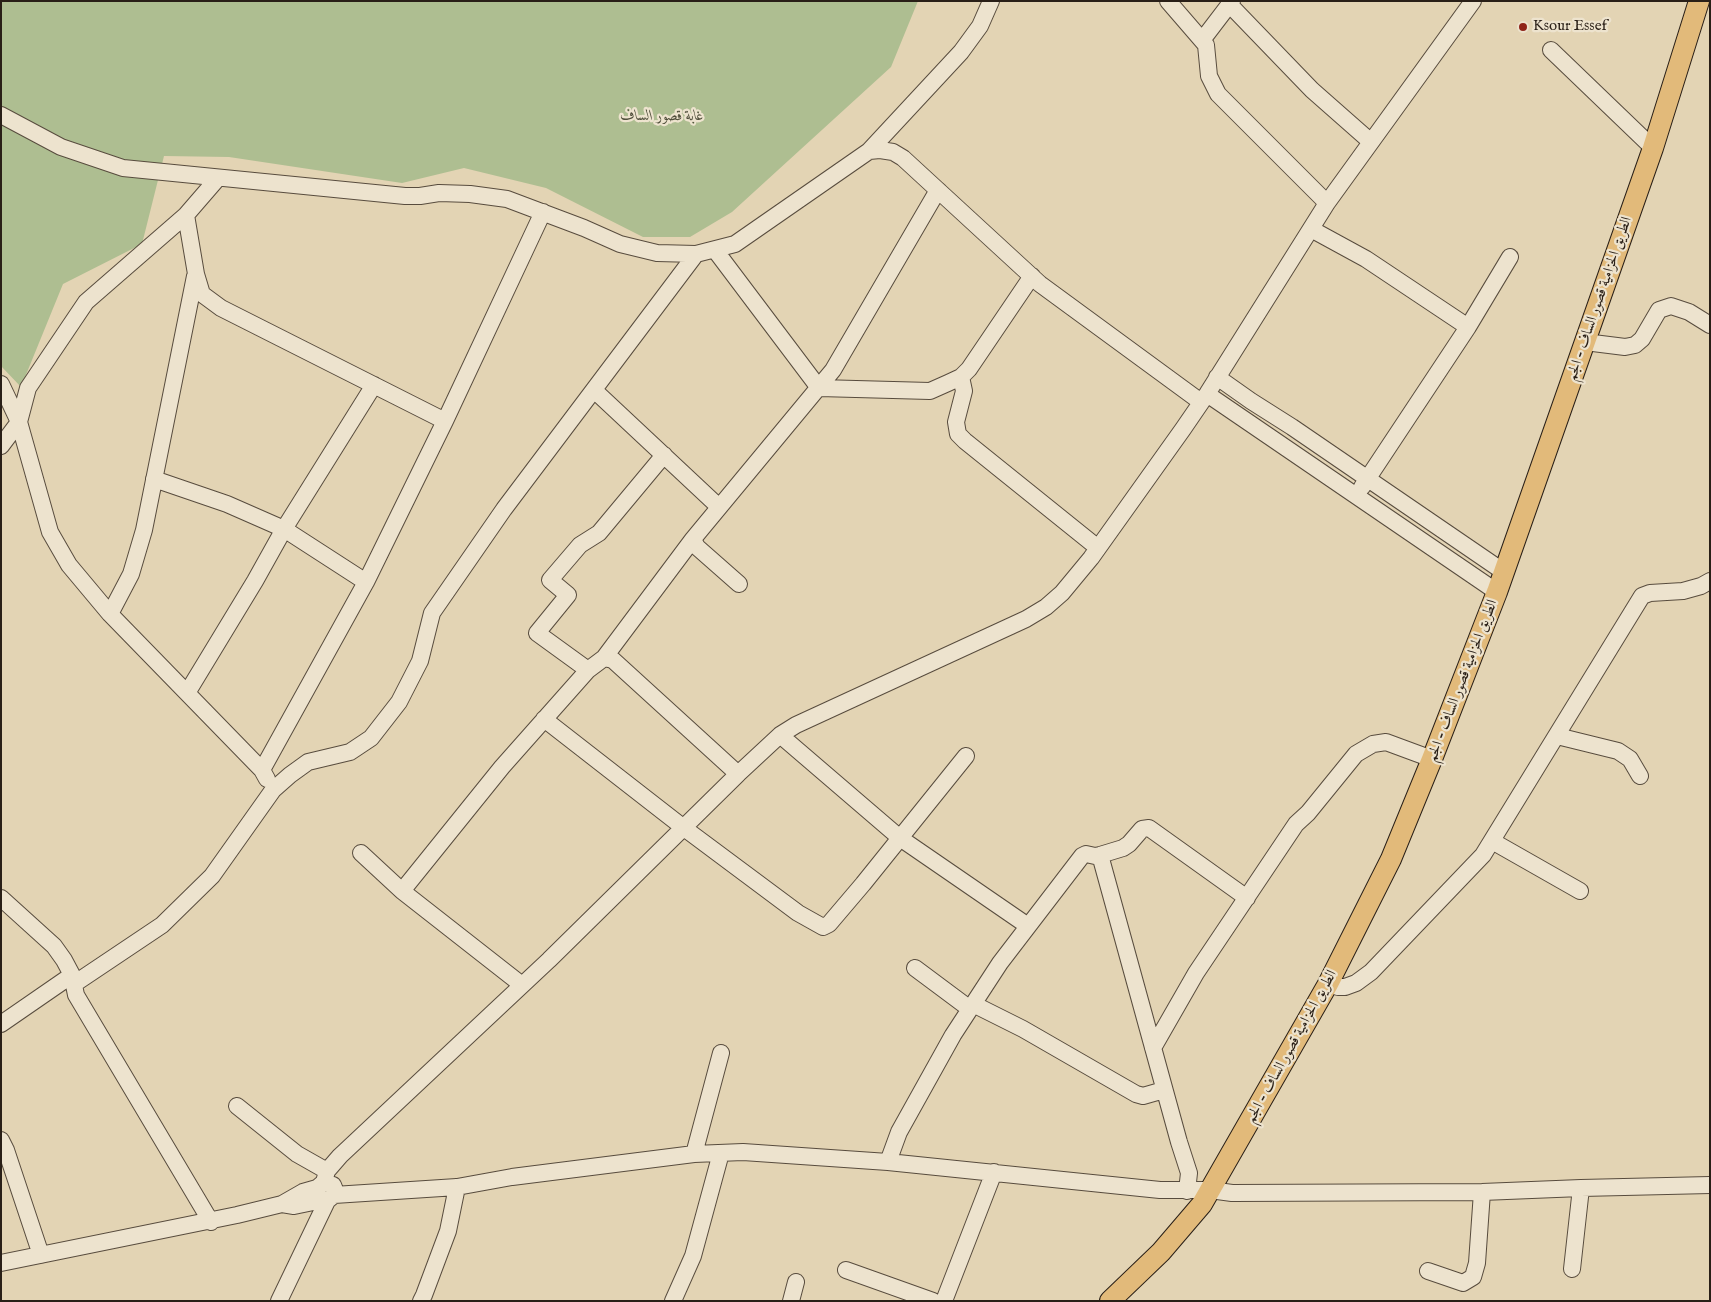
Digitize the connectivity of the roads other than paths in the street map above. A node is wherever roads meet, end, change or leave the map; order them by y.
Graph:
1 (991, 1) edge
2 (1168, 1) edge
3 (1474, 1) edge
4 (1699, 1) edge
5 (1230, 3) edge
6 (1203, 39) junction
7 (1552, 50) dead end
8 (1, 116) edge
9 (1371, 142) junction
10 (1653, 148) junction
11 (869, 152) junction
12 (218, 178) junction
13 (938, 190) junction
14 (1327, 202) junction
15 (542, 212) junction
16 (186, 215) junction
17 (1311, 229) junction
18 (714, 250) junction
19 (696, 254) junction
20 (1510, 257) dead end
21 (196, 274) junction
22 (1032, 276) junction
23 (1710, 325) edge
24 (1468, 327) junction
25 (1585, 342) junction
26 (961, 377) junction
27 (1217, 377) junction
28 (1, 384) edge
29 (374, 385) junction
30 (819, 388) junction
31 (594, 390) junction
32 (1204, 398) junction
33 (445, 421) junction
34 (19, 422) junction
35 (1, 446) edge
36 (664, 455) junction
37 (1368, 479) junction
38 (154, 480) junction
39 (1356, 495) junction
40 (719, 507) junction
41 (284, 529) junction
42 (693, 539) junction
43 (1098, 548) junction
44 (1504, 572) junction
45 (1710, 581) edge
46 (366, 582) junction
47 (739, 584) dead end
48 (1498, 592) junction
49 (110, 614) junction
50 (604, 658) junction
51 (588, 670) junction
52 (187, 693) junction
53 (544, 719) junction
54 (780, 735) junction
55 (1557, 736) junction
56 (966, 756) dead end
57 (1432, 759) junction
58 (262, 770) junction
59 (738, 774) junction
60 (1640, 776) dead end
61 (273, 790) junction
62 (684, 828) junction
63 (900, 838) junction
64 (1492, 841) junction
65 (361, 854) dead end
66 (1100, 855) junction
67 (402, 891) junction
68 (1580, 891) dead end
69 (1, 898) edge
70 (1247, 898) junction
71 (1028, 926) junction
72 (915, 968) dead end
73 (73, 980) junction
74 (1328, 984) junction
75 (522, 985) junction
76 (972, 1006) junction
77 (2, 1022) edge
78 (1152, 1048) junction
79 (721, 1053) dead end
80 (1164, 1090) junction
81 (237, 1106) dead end
82 (1, 1140) edge
83 (721, 1153) junction
84 (694, 1154) junction
85 (888, 1162) junction
86 (994, 1172) junction
87 (1710, 1185) edge
88 (457, 1186) junction
89 (1581, 1188) junction
90 (325, 1190) junction
91 (1187, 1190) junction
92 (1210, 1190) junction
93 (1482, 1192) junction
94 (211, 1222) junction
95 (41, 1255) junction
96 (1, 1262) edge
97 (1572, 1269) dead end
98 (846, 1270) dead end
99 (1428, 1271) dead end
100 (796, 1282) dead end
101 (279, 1301) edge
102 (421, 1301) edge
103 (673, 1301) edge
104 (791, 1301) edge
105 (933, 1301) edge
106 (944, 1301) edge
107 (1110, 1301) edge

1 - 11 street
2 - 6 street
3 - 9 street
4 - 10 main road, الطريق الحزامية قصور الساف - الجم
5 - 6 street
5 - 9 street
6 - 14 street
7 - 10 street
8 - 12 street
9 - 14 street
10 - 25 main road, الطريق الحزامية قصور الساف - الجم
11 - 13 street
11 - 18 street
12 - 15 street
12 - 16 street
13 - 22 street
13 - 30 street
14 - 17 street
15 - 19 street
15 - 33 street
16 - 21 street
16 - 34 street
17 - 24 street
17 - 27 street
18 - 19 street
18 - 30 street
19 - 31 street
20 - 24 street
21 - 29 street
21 - 38 street
22 - 26 street
22 - 32 street
23 - 25 street
24 - 37 street
25 - 44 main road, الطريق الحزامية قصور الساف - الجم
26 - 30 street
26 - 43 street
27 - 32 street
27 - 37 street
28 - 34 street
29 - 33 street
29 - 41 street
30 - 40 street
31 - 36 street
31 - 61 street
32 - 39 street
32 - 43 street
33 - 46 street
34 - 35 street
34 - 49 street
36 - 40 street
36 - 51 street
37 - 39 street
37 - 44 street
38 - 41 street
38 - 49 street
39 - 48 street
40 - 42 street
41 - 46 street
41 - 52 street
42 - 47 street
42 - 50 street
43 - 54 street
44 - 48 main road, الطريق الحزامية قصور الساف - الجم
45 - 55 street
46 - 58 street
48 - 57 main road, الطريق الحزامية قصور الساف - الجم
49 - 52 street
50 - 51 street
50 - 59 street
51 - 53 street
52 - 58 street
53 - 62 street
53 - 67 street
54 - 59 street
54 - 63 street
55 - 60 street
55 - 64 street
56 - 63 street
57 - 70 street
57 - 74 main road, الطريق الحزامية قصور الساف - الجم
58 - 61 street
59 - 62 street
61 - 73 street
62 - 63 street
62 - 75 street
63 - 71 street
64 - 68 street
64 - 74 street
65 - 67 street
66 - 70 street
66 - 71 street
66 - 78 street
67 - 75 street
69 - 73 street
70 - 78 street
71 - 76 street
72 - 76 street
73 - 77 street
73 - 94 street
74 - 92 main road, الطريق الحزامية قصور الساف - الجم
75 - 90 street
76 - 80 street
76 - 85 street
78 - 80 street
79 - 84 street
80 - 91 street
81 - 90 street
82 - 95 street
83 - 84 street
83 - 85 street
83 - 103 street
84 - 88 street
85 - 86 street
86 - 91 street
86 - 106 street
87 - 89 street
88 - 90 street
88 - 102 street
89 - 93 street
89 - 97 street
90 - 94 street
90 - 101 street
91 - 92 street
92 - 93 street
92 - 107 main road, الطريق الحزامية قصور الساف - الجم
93 - 99 street
94 - 95 street
95 - 96 street
98 - 105 street
100 - 104 street

